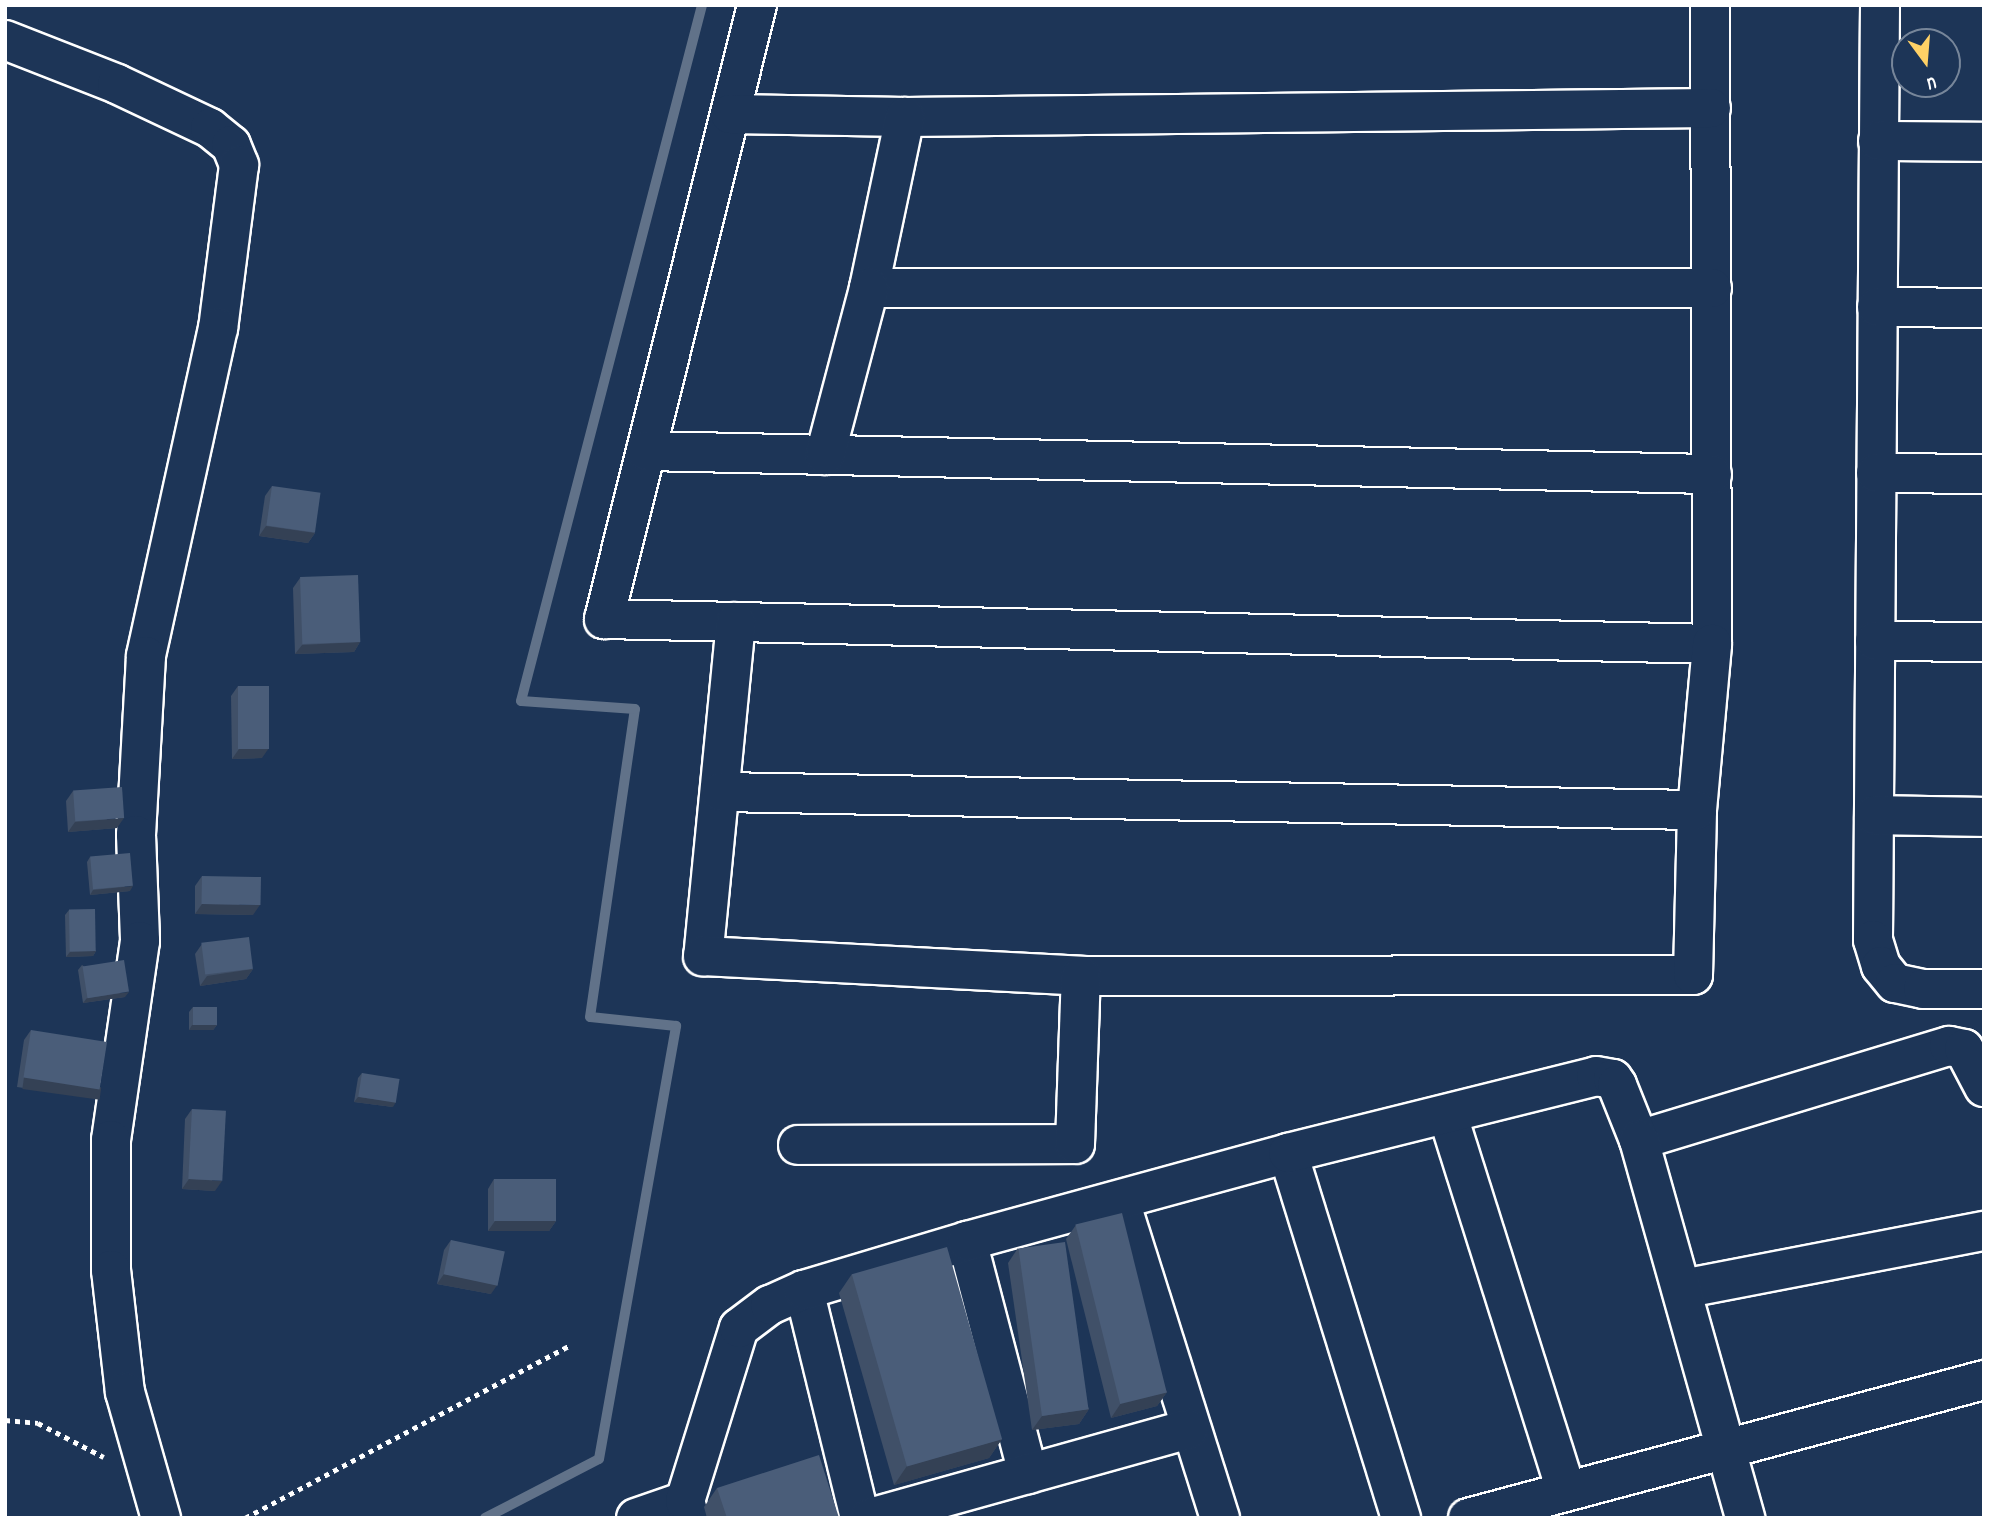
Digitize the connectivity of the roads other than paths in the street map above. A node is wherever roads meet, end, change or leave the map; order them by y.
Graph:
1 (757, 5) edge
2 (1710, 5) edge
3 (1880, 5) edge
4 (5, 40) edge
5 (1711, 108) junction
6 (730, 114) junction
7 (905, 117) junction
8 (1878, 141) junction
9 (1984, 142) edge
10 (869, 288) junction
11 (1712, 288) junction
12 (1877, 307) junction
13 (1984, 309) edge
14 (646, 451) junction
15 (825, 455) junction
16 (1876, 473) junction
17 (1712, 474) junction
18 (1984, 474) edge
19 (736, 622) junction
20 (1875, 641) junction
21 (1984, 642) edge
22 (1712, 644) junction
23 (721, 792) junction
24 (1697, 810) junction
25 (1874, 815) junction
26 (1984, 817) edge
27 (1081, 976) junction
28 (1984, 989) edge
29 (1984, 1087) edge
30 (1448, 1116) junction
31 (1639, 1140) junction
32 (798, 1145) dead end
33 (1288, 1153) junction
34 (1120, 1201) junction
35 (1984, 1231) edge
36 (967, 1241) junction
37 (1682, 1289) junction
38 (804, 1290) junction
39 (1984, 1380) edge
40 (1189, 1429) junction
41 (1728, 1448) junction
42 (1028, 1474) junction
43 (1564, 1488) junction
44 (688, 1510) edge
45 (161, 1518) edge
46 (636, 1518) edge
47 (860, 1518) edge
48 (870, 1518) edge
49 (1220, 1518) edge
50 (1401, 1518) edge
51 (1468, 1518) edge
52 (1745, 1518) edge

1 - 6 street
2 - 5 street
3 - 8 street
4 - 45 street
5 - 7 street
5 - 11 street
6 - 7 street
6 - 14 street
7 - 10 street
8 - 9 street
8 - 12 street
10 - 11 street
10 - 15 street
11 - 17 street
12 - 13 street
12 - 16 street
14 - 15 street
14 - 19 street
15 - 17 street
16 - 18 street
16 - 20 street
17 - 22 street
19 - 22 street
19 - 23 street
20 - 21 street
20 - 25 street
22 - 24 street
23 - 24 street
23 - 27 street
24 - 27 street
25 - 26 street
25 - 28 street
27 - 32 street
29 - 31 street
30 - 31 street
30 - 33 street
30 - 43 street
31 - 37 street
33 - 34 street
33 - 50 street
34 - 36 street
34 - 40 street
35 - 37 street
36 - 38 street
36 - 42 street
37 - 41 street
38 - 44 street
38 - 47 street
39 - 41 street
40 - 42 street
40 - 49 street
41 - 43 street
41 - 52 street
42 - 48 street
43 - 51 street
44 - 46 street

